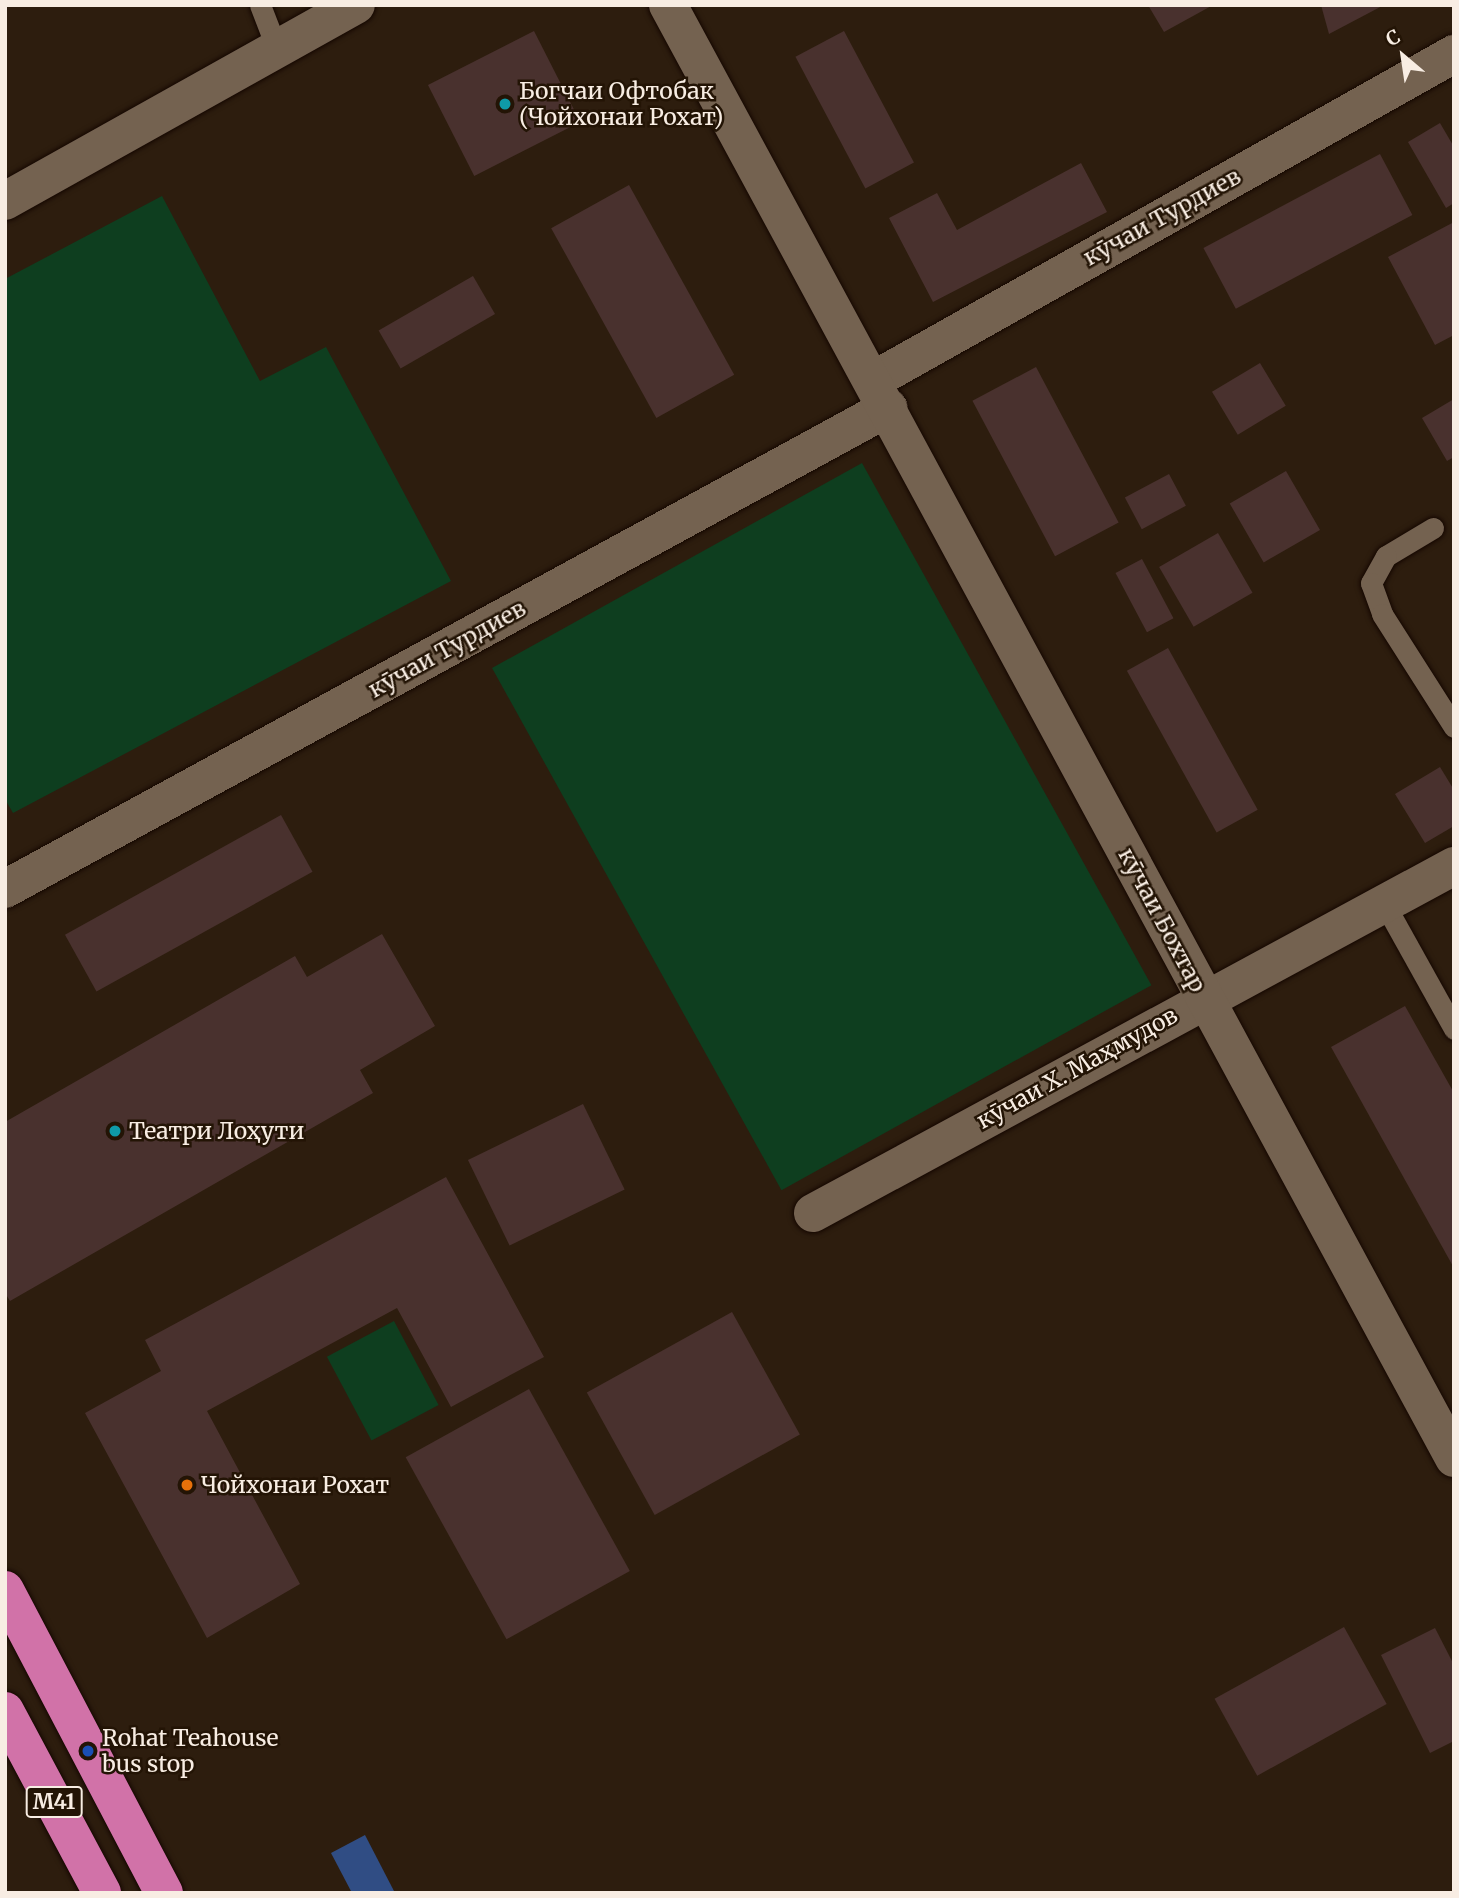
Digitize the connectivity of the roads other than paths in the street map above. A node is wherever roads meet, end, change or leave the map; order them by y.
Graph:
1 (260, 5) edge
2 (356, 5) edge
3 (668, 5) edge
4 (277, 50) junction
5 (1454, 54) edge
6 (5, 201) edge
7 (880, 395) junction
8 (1433, 528) dead end
9 (1454, 727) edge
10 (1454, 866) edge
11 (5, 889) edge
12 (1384, 903) junction
13 (1205, 999) junction
14 (1454, 1029) edge
15 (813, 1213) dead end
16 (1454, 1458) edge
17 (5, 1590) edge
18 (5, 1711) edge
19 (102, 1893) edge
20 (164, 1893) edge

1 - 4 lane
2 - 4 street
3 - 7 street, кӯчаи Бохтар
4 - 6 street
5 - 7 street, кӯчаи Турдиев
7 - 11 street, кӯчаи Турдиев
7 - 13 street, кӯчаи Бохтар
8 - 9 lane
10 - 12 street, кӯчаи Х. Маҳмудов
12 - 13 street, кӯчаи Х. Маҳмудов
12 - 14 lane
13 - 15 street, кӯчаи Х. Маҳмудов
13 - 16 street, кӯчаи Бохтар
17 - 20 highway
18 - 19 highway, M41

